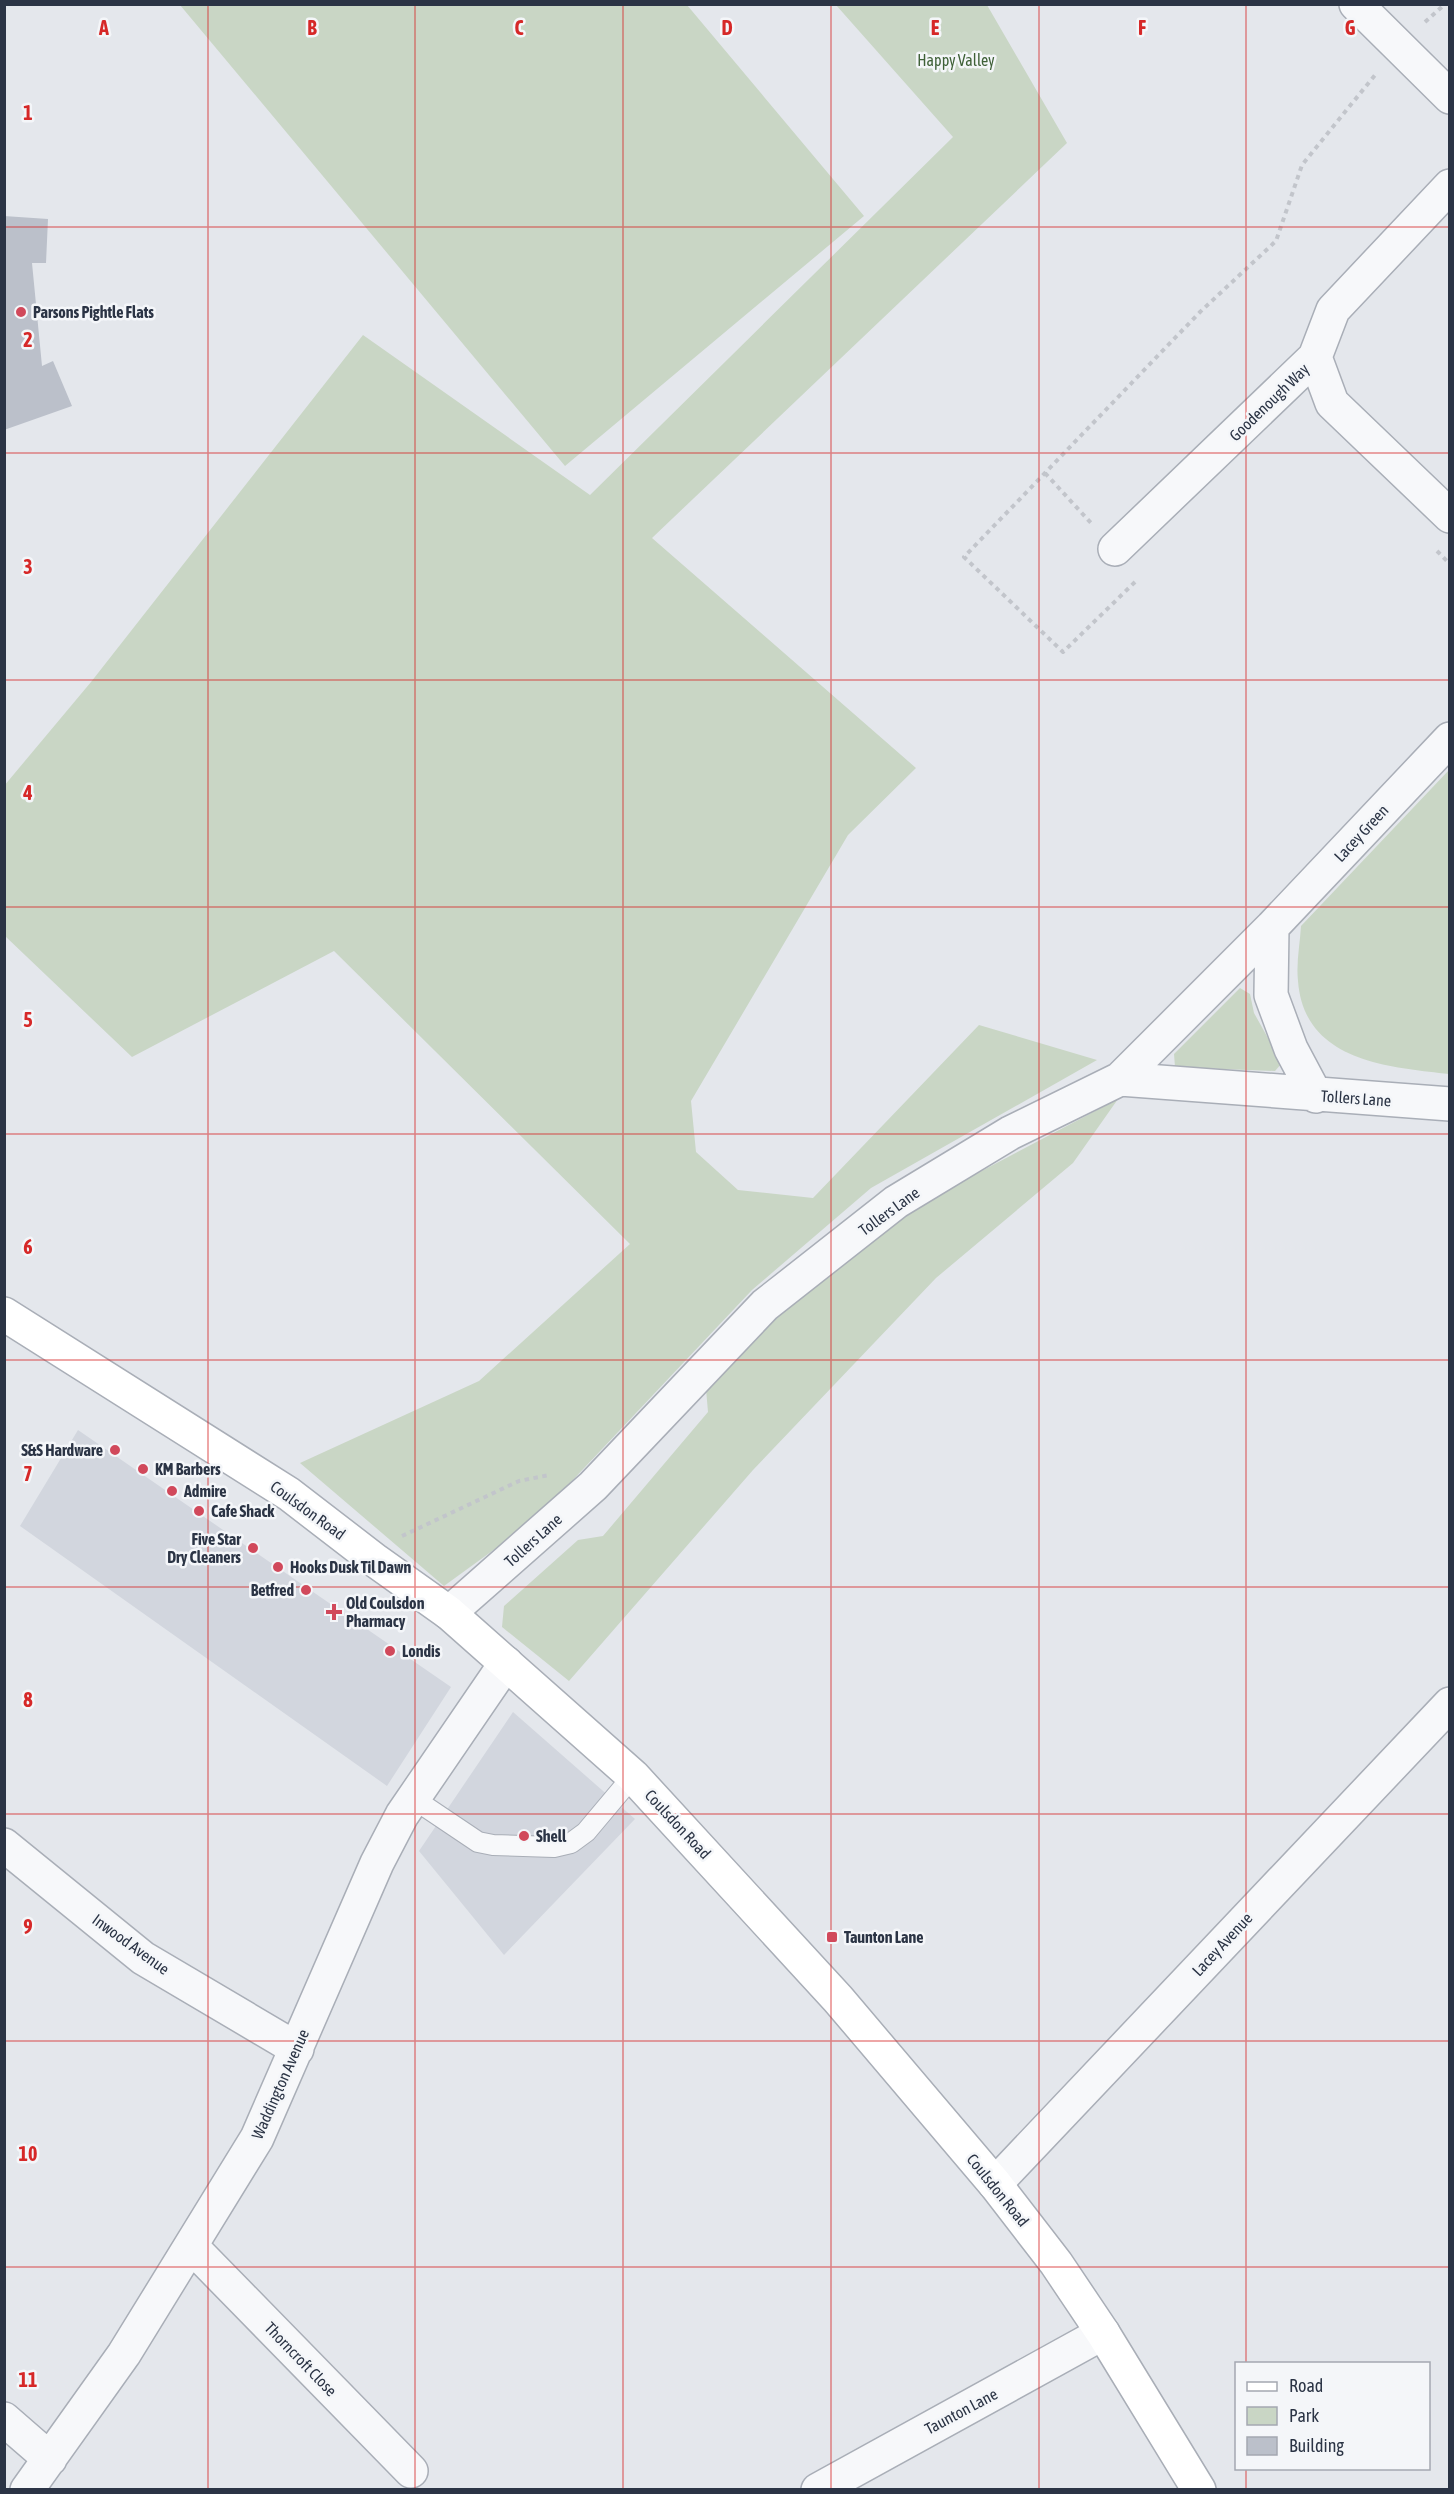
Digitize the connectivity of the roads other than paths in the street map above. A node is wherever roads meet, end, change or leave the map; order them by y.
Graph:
1 (1356, 4) edge
2 (1449, 97) edge
3 (1449, 186) edge
4 (1315, 357) junction
5 (1449, 516) edge
6 (1115, 549) dead end
7 (1449, 739) edge
8 (1272, 927) junction
9 (1120, 1079) junction
10 (1316, 1096) junction
11 (1449, 1104) edge
12 (4, 1314) edge
13 (449, 1613) junction
14 (506, 1663) junction
15 (1449, 1704) edge
16 (633, 1776) junction
17 (414, 1799) junction
18 (4, 1845) edge
19 (297, 2049) junction
20 (994, 2184) junction
21 (191, 2246) junction
22 (1103, 2333) junction
23 (4, 2419) edge
24 (50, 2458) junction
25 (411, 2471) dead end
26 (27, 2490) edge
27 (818, 2490) edge
28 (1199, 2490) edge

1 - 2 street
3 - 4 street, Goodenough Way
4 - 5 street
4 - 6 street, Goodenough Way
7 - 8 street, Lacey Green
8 - 9 street, Lacey Green
8 - 10 street
9 - 10 street, Tollers Lane
9 - 13 street, Tollers Lane
10 - 11 street, Tollers Lane
12 - 13 main road, Coulsdon Road
13 - 14 main road, Coulsdon Road
14 - 16 main road, Coulsdon Road
14 - 17 street, Waddington Avenue
15 - 20 street, Lacey Avenue
16 - 17 lane
16 - 20 main road, Coulsdon Road
17 - 19 street, Waddington Avenue
18 - 19 street, Inwood Avenue
19 - 21 street, Waddington Avenue
20 - 22 main road, Coulsdon Road
21 - 24 street, Waddington Avenue
21 - 25 street, Thorncroft Close
22 - 27 street, Taunton Lane
22 - 28 main road, Coulsdon Road
23 - 24 street
24 - 26 street, Waddington Avenue

